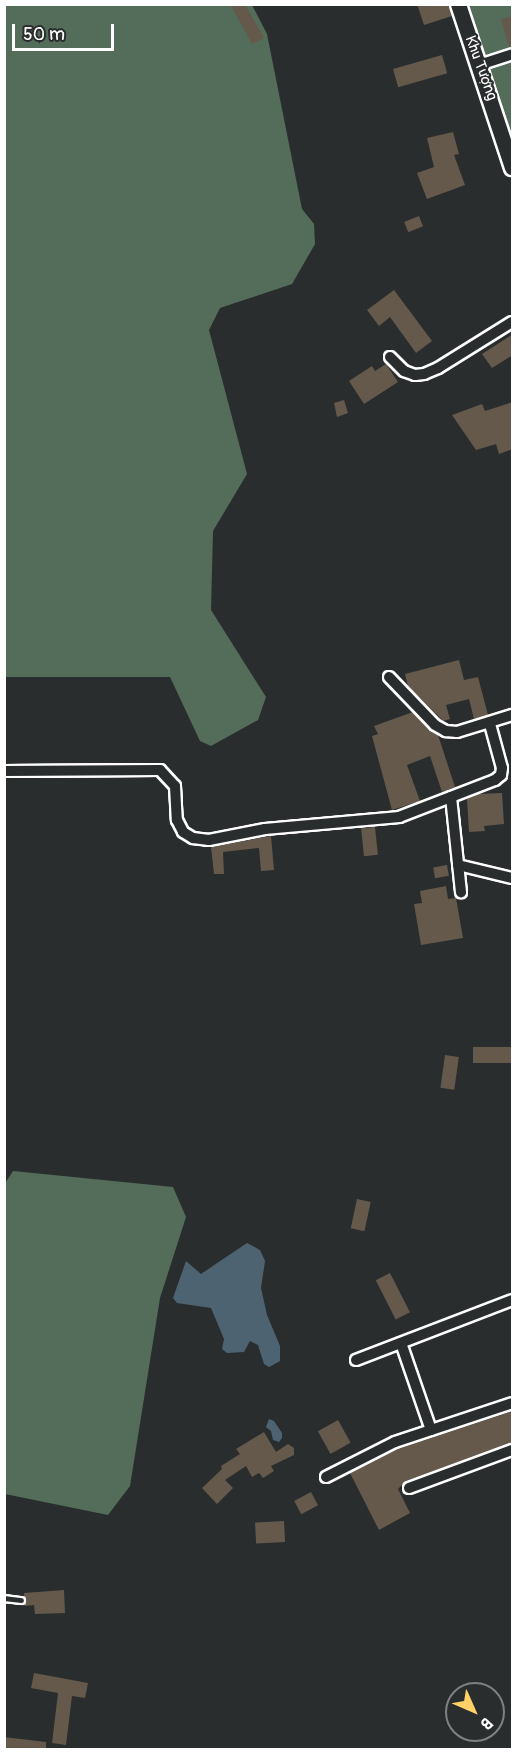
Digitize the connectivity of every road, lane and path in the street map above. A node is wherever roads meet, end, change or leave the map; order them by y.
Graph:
1 (458, 4) edge
2 (513, 54) edge
3 (479, 65) junction
4 (513, 167) edge
5 (513, 322) edge
6 (390, 357) dead end
7 (389, 677) dead end
8 (513, 715) edge
9 (490, 724) junction
10 (4, 771) edge
11 (451, 797) junction
12 (458, 865) junction
13 (513, 878) edge
14 (461, 892) dead end
15 (513, 1300) edge
16 (401, 1343) junction
17 (356, 1360) dead end
18 (513, 1403) edge
19 (431, 1430) junction
20 (513, 1450) edge
21 (326, 1477) dead end
22 (409, 1488) dead end
23 (4, 1598) edge
24 (21, 1600) dead end

1 - 3 street, Khu Tượng
2 - 3 street
3 - 4 street, Khu Tượng
5 - 6 street
7 - 9 street
8 - 9 street
9 - 11 street
10 - 11 street
11 - 12 street
12 - 13 street
12 - 14 street
15 - 16 street
16 - 17 street
16 - 19 street
18 - 19 street
19 - 21 street
20 - 22 street
23 - 24 lane

